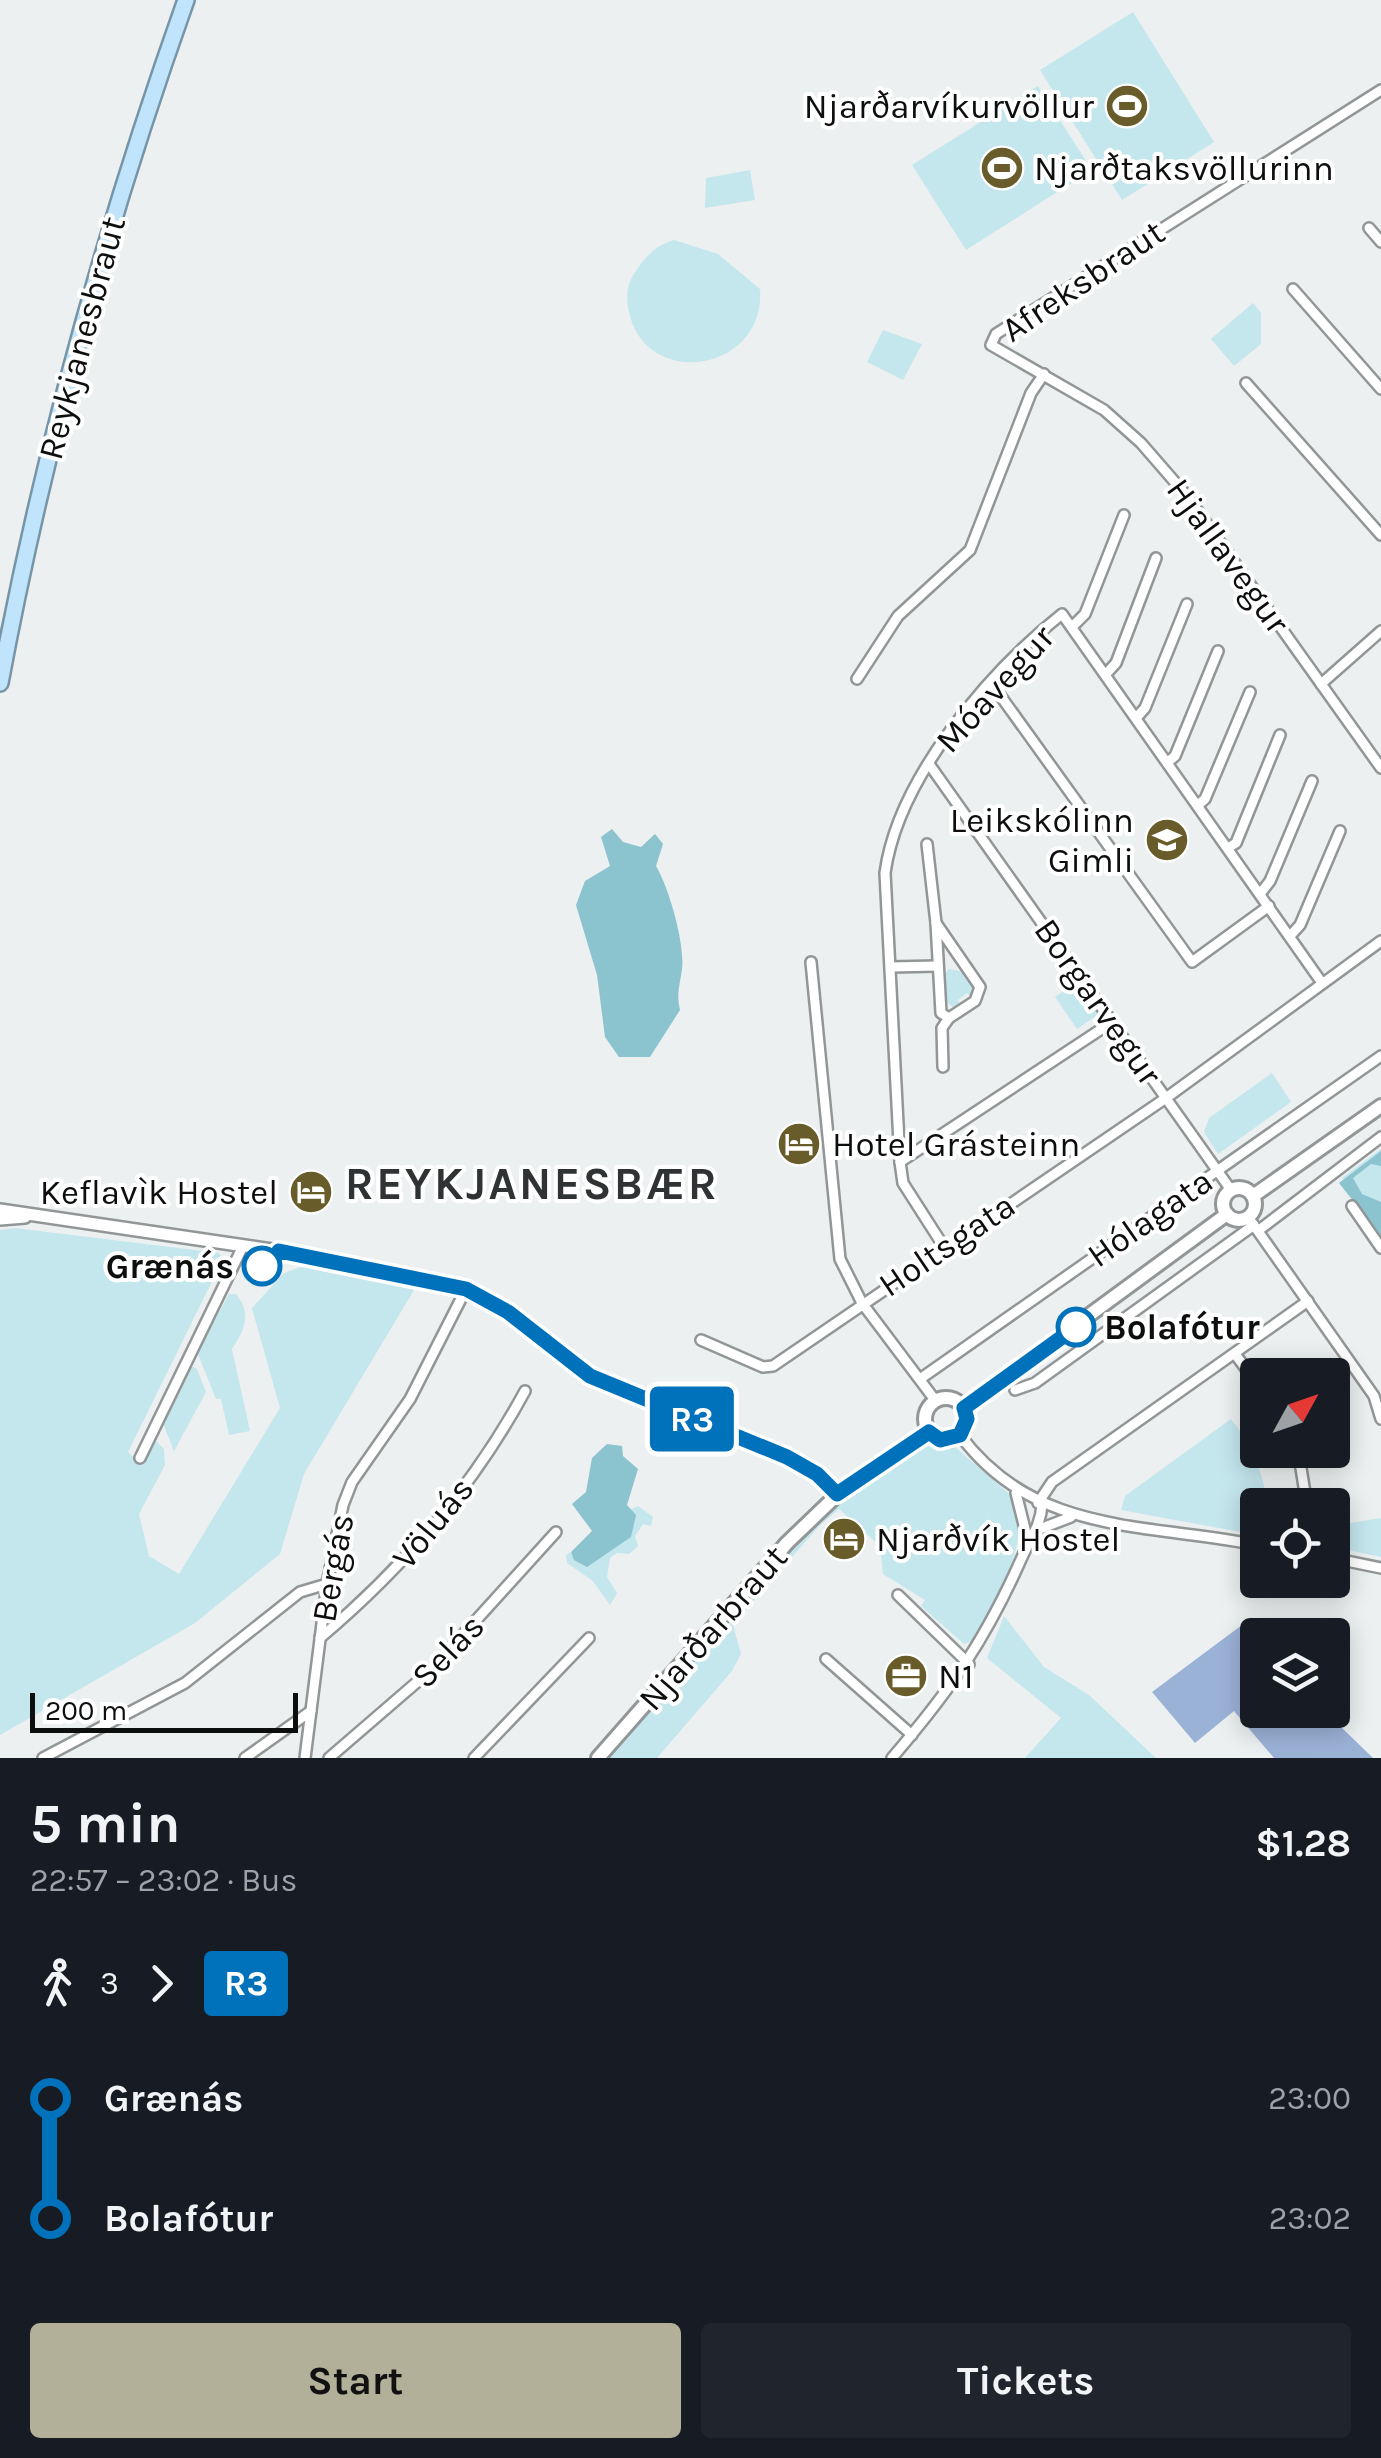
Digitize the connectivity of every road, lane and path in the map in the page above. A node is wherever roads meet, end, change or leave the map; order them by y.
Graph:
1 (186, 0) edge
2 (1381, 90) edge
3 (1368, 228) dead end
4 (1381, 242) edge
5 (1292, 289) dead end
6 (1044, 374) junction
7 (1246, 382) dead end
8 (1381, 389) edge
9 (1124, 515) dead end
10 (1381, 535) edge
11 (1156, 558) dead end
12 (1187, 604) dead end
13 (1072, 626) junction
14 (1381, 632) edge
15 (1218, 651) dead end
16 (1106, 674) junction
17 (857, 679) dead end
18 (0, 683) edge
19 (992, 684) junction
20 (1321, 684) junction
21 (1250, 692) dead end
22 (1137, 717) junction
23 (1280, 735) dead end
24 (1168, 762) junction
25 (930, 764) junction
26 (1381, 768) edge
27 (1312, 782) dead end
28 (1198, 805) junction
29 (1340, 830) dead end
30 (927, 844) dead end
31 (1228, 848) junction
32 (1260, 894) junction
33 (1269, 906) junction
34 (936, 923) junction
35 (1290, 936) junction
36 (1381, 941) edge
37 (811, 962) dead end
38 (937, 966) junction
39 (891, 968) junction
40 (1322, 982) junction
41 (949, 1018) junction
42 (1112, 1022) junction
43 (1381, 1056) edge
44 (943, 1068) dead end
45 (1166, 1098) junction
46 (1381, 1106) edge
47 (1381, 1137) edge
48 (900, 1162) junction
49 (1217, 1170) junction
50 (1231, 1190) junction
51 (1253, 1196) junction
52 (1352, 1206) dead end
53 (0, 1210) edge
54 (1227, 1214) junction
55 (29, 1216) junction
56 (0, 1220) edge
57 (1254, 1224) junction
58 (243, 1246) junction
59 (944, 1247) junction
60 (1381, 1248) edge
61 (466, 1289) junction
62 (1308, 1302) junction
63 (862, 1303) junction
64 (702, 1340) dead end
65 (1235, 1354) junction
66 (1240, 1361) edge
67 (920, 1379) junction
68 (1015, 1390) dead end
69 (524, 1392) dead end
70 (1378, 1394) edge
71 (935, 1400) junction
72 (964, 1408) junction
73 (1381, 1419) edge
74 (929, 1432) junction
75 (960, 1435) junction
76 (140, 1458) dead end
77 (1016, 1492) junction
78 (837, 1494) junction
79 (1040, 1503) junction
80 (1076, 1516) junction
81 (1033, 1530) junction
82 (556, 1532) dead end
83 (1240, 1541) edge
84 (1350, 1562) edge
85 (1381, 1568) edge
86 (327, 1584) junction
87 (898, 1595) dead end
88 (320, 1638) junction
89 (589, 1638) dead end
90 (826, 1659) dead end
91 (969, 1664) junction
92 (311, 1711) junction
93 (912, 1735) junction
94 (43, 1758) edge
95 (245, 1758) edge
96 (305, 1758) edge
97 (329, 1758) edge
98 (474, 1758) edge
99 (598, 1758) edge
100 (892, 1758) edge

1 - 18 highway, Reykjanesbraut
2 - 6 street, Afreksbraut
3 - 4 street
5 - 8 street
6 - 17 street
6 - 20 street, Hjallavegur
7 - 10 street
9 - 13 street
11 - 16 street
12 - 22 street
13 - 16 street
13 - 19 street, Móavegur
14 - 20 street
15 - 24 street
16 - 22 street
19 - 25 street, Móavegur
19 - 33 street
20 - 26 street, Hjallavegur
21 - 28 street
22 - 24 street
23 - 31 street
24 - 28 street
25 - 39 street, Móavegur
25 - 42 street, Borgarvegur
27 - 32 street
28 - 31 street
29 - 35 street
30 - 34 street
31 - 32 street
32 - 33 street
33 - 35 street
34 - 38 street
34 - 41 street
35 - 40 street
36 - 40 street, Holtsgata
37 - 63 street
38 - 39 street
38 - 41 street
39 - 48 street, Móavegur
40 - 45 street, Holtsgata
41 - 44 street
42 - 45 street, Borgarvegur
42 - 48 street
43 - 49 street, Hólagata
45 - 49 street, Borgarvegur
45 - 59 street, Holtsgata
46 - 51 main road
47 - 57 street
48 - 59 street
49 - 50 street, Borgarvegur
49 - 67 street, Hólagata
50 - 51 main road
50 - 54 main road
51 - 57 main road
52 - 60 street
53 - 55 street
54 - 57 main road
54 - 72 main road
55 - 56 street
55 - 58 street
57 - 62 street
57 - 68 street
58 - 61 street
58 - 76 street
59 - 63 street, Holtsgata
61 - 78 street
61 - 86 street, Bergás
62 - 65 street
62 - 70 street
63 - 64 street, Holtsgata
63 - 67 street
65 - 66 street
65 - 79 street
67 - 71 street
69 - 88 street, Völuás
70 - 73 street
71 - 72 main road
71 - 74 main road
72 - 75 main road
74 - 75 main road
74 - 78 main road, Njarðarbraut
75 - 77 street
77 - 79 street
77 - 81 street
78 - 99 main road, Njarðarbraut
79 - 80 street
79 - 81 street
80 - 81 street
80 - 83 street
81 - 91 street
82 - 97 street, Selás
84 - 85 street
86 - 88 street, Bergás
86 - 94 street
87 - 91 street
88 - 92 street, Bergás
89 - 98 street
90 - 93 street
91 - 93 street
92 - 95 street
92 - 96 street, Bergás
93 - 100 street

